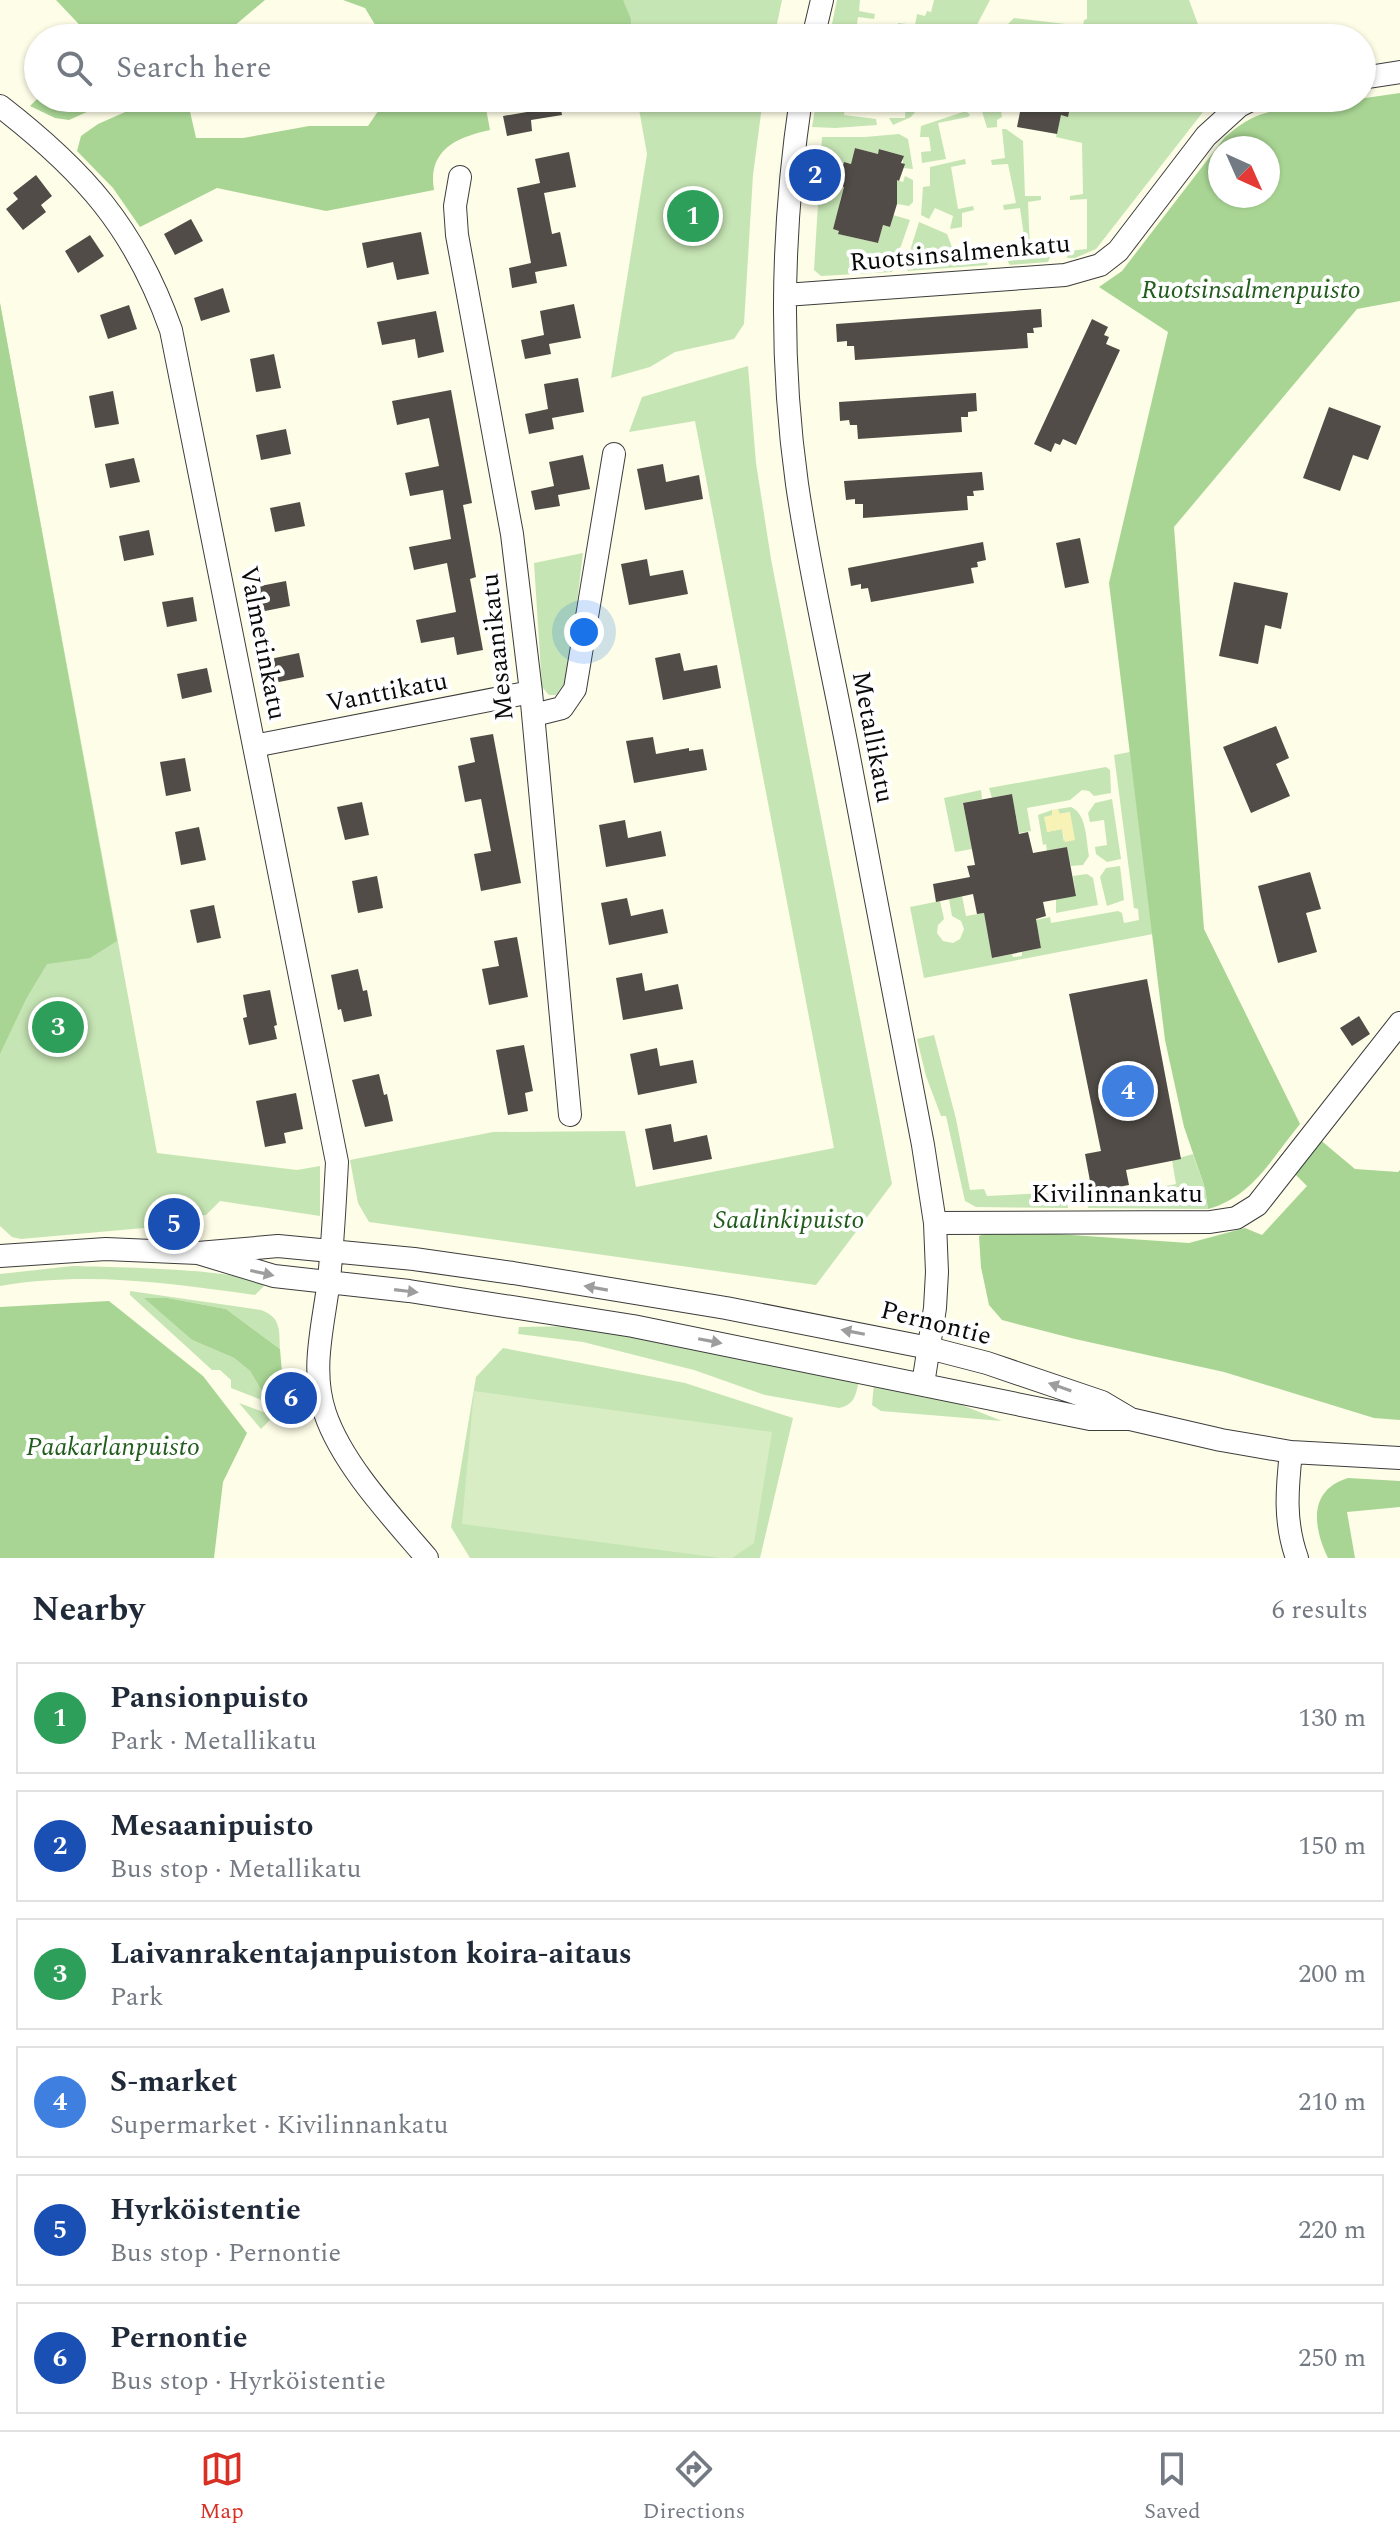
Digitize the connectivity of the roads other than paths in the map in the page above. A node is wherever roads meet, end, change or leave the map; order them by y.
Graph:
1 (822, 0) edge
2 (816, 24) edge
3 (1400, 72) edge
4 (1376, 76) edge
5 (0, 106) edge
6 (799, 112) edge
7 (1232, 112) edge
8 (460, 177) dead end
9 (785, 295) junction
10 (614, 454) dead end
11 (531, 692) junction
12 (534, 715) junction
13 (254, 746) junction
14 (1400, 1023) edge
15 (570, 1115) dead end
16 (935, 1223) junction
17 (332, 1251) junction
18 (198, 1253) junction
19 (0, 1256) edge
20 (329, 1283) junction
21 (929, 1348) junction
22 (923, 1384) junction
23 (1130, 1419) junction
24 (1291, 1452) junction
25 (1400, 1458) edge
26 (427, 1558) edge
27 (1297, 1558) edge

1 - 2 street
3 - 4 street
5 - 13 street, Valmetinkatu
6 - 9 street, Metallikatu
7 - 9 street, Ruotsinsalmenkatu
8 - 11 street, Mesaanikatu
9 - 16 street, Metallikatu
10 - 12 street
11 - 12 street, Mesaanikatu
11 - 13 street, Vanttikatu
12 - 15 street, Mesaanikatu
13 - 17 street, Valmetinkatu
14 - 16 street, Kivilinnankatu
16 - 21 street, Metallikatu
17 - 18 street, Pernontie
17 - 20 street, Valmetinkatu
21 -> 17 street, Pernontie
18 - 19 street, Pernontie
18 -> 20 street, Pernontie
20 -> 22 street, Pernontie
20 - 26 street, Valmetinkatu
21 - 22 street, Metallikatu
23 -> 21 street, Pernontie
22 - 23 street, Pernontie
23 - 24 street, Pernontie
24 - 25 street, Pernontie
24 - 27 street

